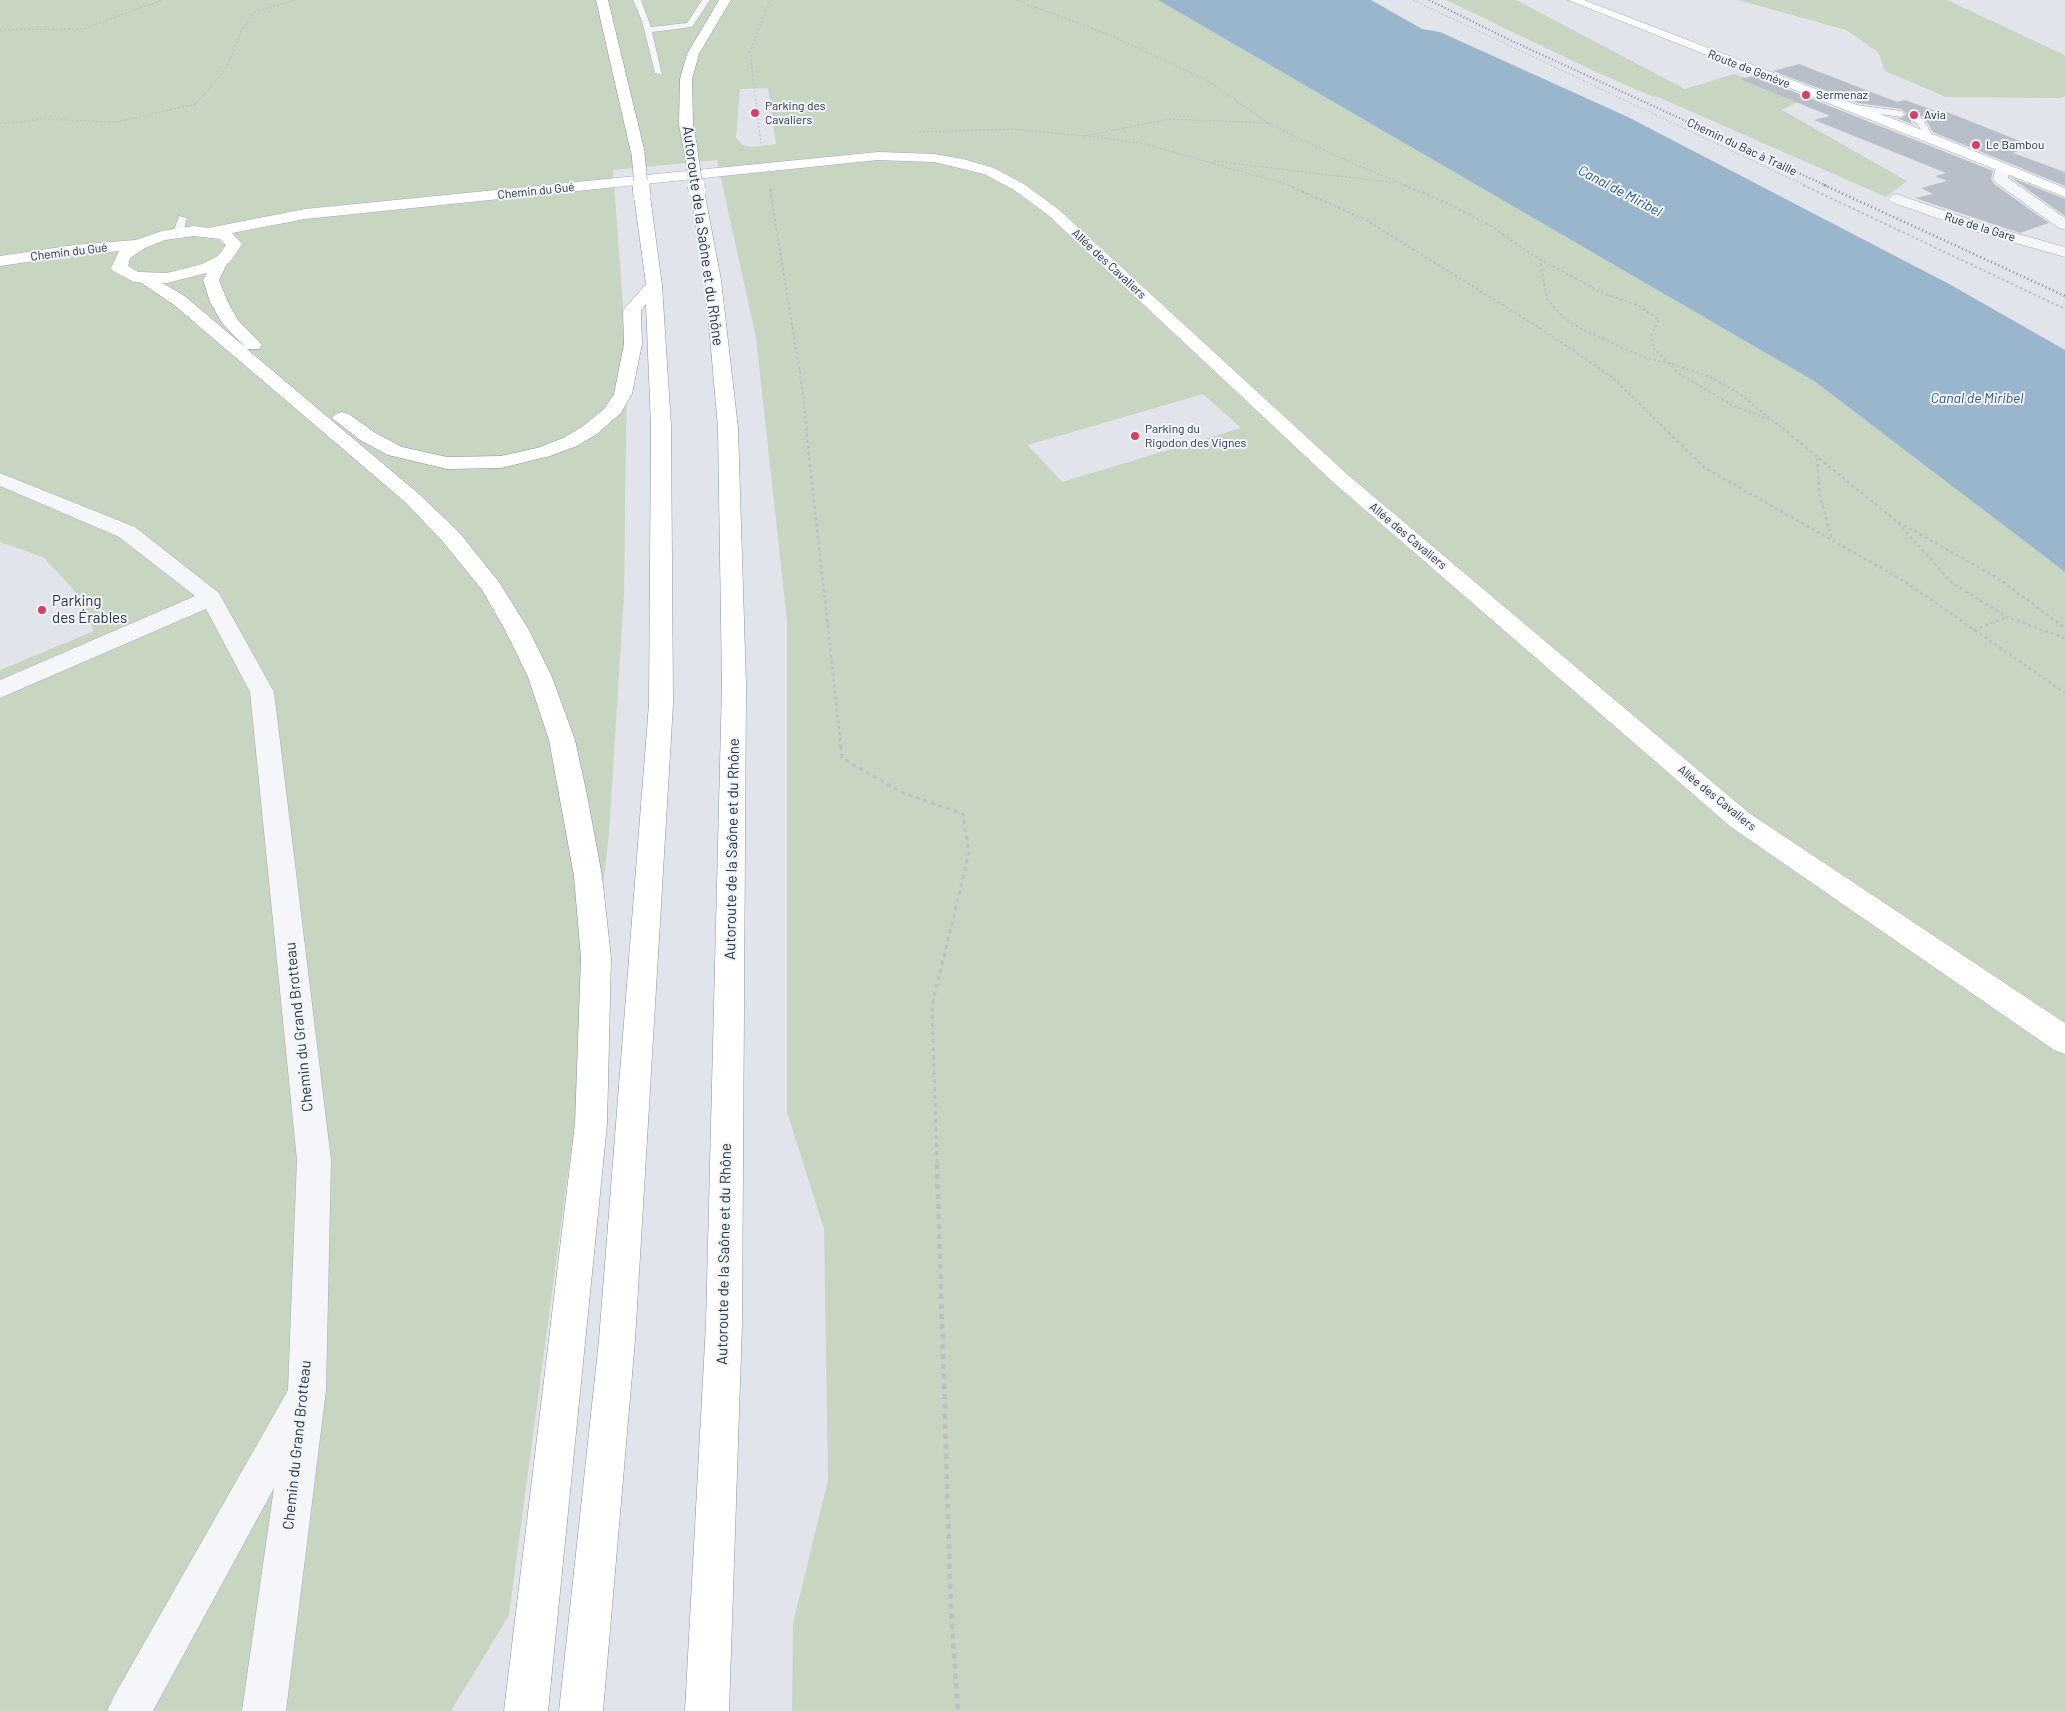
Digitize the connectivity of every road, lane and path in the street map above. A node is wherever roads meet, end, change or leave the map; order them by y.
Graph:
1 (162, 0) edge
2 (296, 0) edge
3 (602, 0) edge
4 (637, 0) edge
5 (706, 0) edge
6 (725, 0) edge
7 (739, 0) edge
8 (770, 0) edge
9 (1016, 0) edge
10 (1413, 0) edge
11 (1574, 0) edge
12 (677, 19) dead end
13 (670, 28) junction
14 (0, 30) edge
15 (648, 30) junction
16 (659, 73) dead end
17 (686, 101) junction
18 (1849, 107) junction
19 (1901, 114) dead end
20 (1916, 120) dead end
21 (1268, 123) junction
22 (0, 124) edge
23 (912, 133) dead end
24 (1085, 136) junction
25 (1930, 138) junction
26 (761, 145) dead end
27 (1206, 160) junction
28 (766, 166) junction
29 (2003, 168) junction
30 (719, 171) joint
31 (1401, 183) junction
32 (2065, 193) edge
33 (1896, 198) dead end
34 (353, 209) junction
35 (2065, 225) edge
36 (211, 232) junction
37 (139, 245) junction
38 (2065, 252) edge
39 (225, 257) junction
40 (1540, 259) junction
41 (0, 261) edge
42 (0, 266) edge
43 (130, 271) junction
44 (654, 285) junction
45 (2065, 309) edge
46 (1669, 363) junction
47 (1773, 421) junction
48 (1817, 457) junction
49 (0, 479) edge
50 (1895, 520) junction
51 (1832, 539) junction
52 (211, 598) junction
53 (2007, 617) junction
54 (2065, 628) edge
55 (1974, 630) junction
56 (2065, 638) edge
57 (0, 690) edge
58 (2065, 693) edge
59 (2065, 1040) edge
60 (307, 1390) junction
61 (129, 1711) edge
62 (264, 1711) edge
63 (526, 1711) edge
64 (581, 1711) edge
65 (707, 1711) edge
66 (958, 1711) edge

1 - 14 path
2 - 22 path
3 - 44 main road, bridge
4 - 15 lane
5 - 13 lane
6 - 17 main road, Autoroute de la Saône et du Rhône
7 - 17 main road
8 - 26 path
9 - 21 path
10 - 45 path, Chemin du Bac à Traille
11 - 18 main road, Route de Genève
12 - 13 lane
13 - 15 lane
15 - 16 lane
17 - 65 main road, Autoroute de la Saône et du Rhône, bridge
18 - 19 lane
18 - 25 main road, Route de Genève
20 - 25 lane
21 - 24 path
21 - 31 path
23 - 24 path
24 - 27 path
25 - 29 main road, Route de Genève
27 - 31 path
27 - 51 path
28 - 30 main road, Allée des Cavaliers
28 - 59 main road, Allée des Cavaliers
28 - 66 path
29 - 32 main road, Route de Genève
29 - 35 street
30 - 34 main road, Chemin du Gué
31 - 40 path
33 - 38 street, Rue de la Gare
34 - 36 main road, Chemin du Gué
34 - 39 main road, Chemin du Gué
36 - 37 main road, Chemin du Gué
36 - 39 main road
37 - 41 main road, Chemin du Gué
37 - 43 main road
39 - 43 main road, Chemin du Gué
39 - 44 main road
40 - 46 path
40 - 46 path
42 - 43 main road, Chemin du Gué
43 - 63 main road
44 - 64 main road
46 - 47 path
46 - 47 path
47 - 48 path
48 - 50 path
48 - 51 path
49 - 52 street, Chemin du Grand Brotteau
50 - 53 path
50 - 54 path
51 - 55 path
52 - 57 street
52 - 60 street, Chemin du Grand Brotteau
53 - 55 path
53 - 56 path
55 - 58 path
60 - 61 street
60 - 62 street, Chemin du Grand Brotteau

